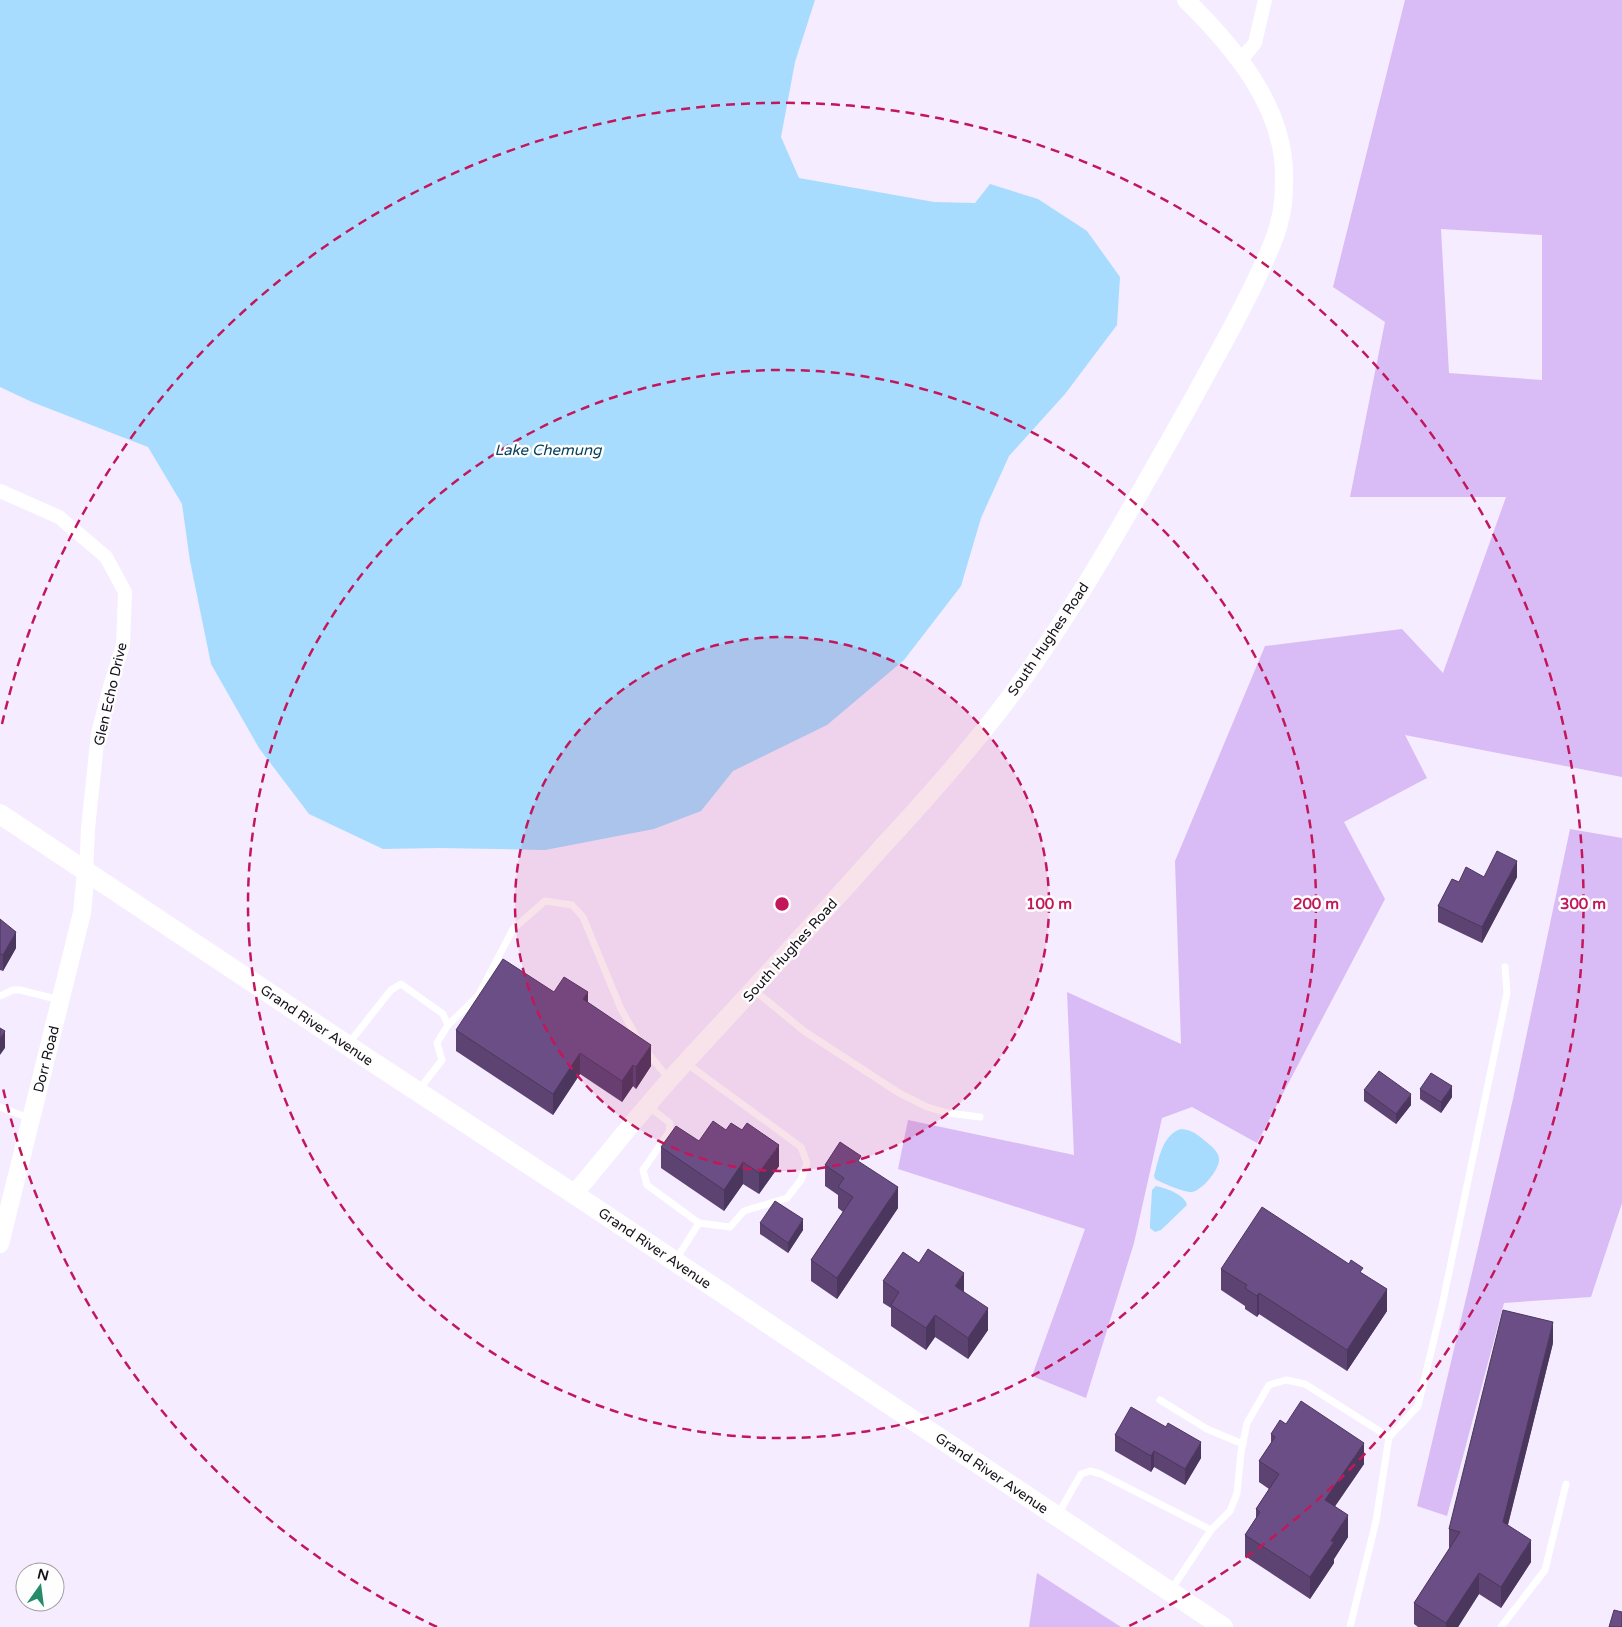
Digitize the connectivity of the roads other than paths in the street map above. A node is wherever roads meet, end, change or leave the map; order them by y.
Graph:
1 (1186, 0) edge
2 (1265, 0) edge
3 (1240, 61) junction
4 (0, 490) edge
5 (0, 814) edge
6 (86, 872) junction
7 (1505, 967) dead end
8 (753, 990) junction
9 (0, 996) edge
10 (60, 1000) junction
11 (448, 1025) junction
12 (347, 1045) junction
13 (686, 1063) junction
14 (670, 1080) junction
15 (418, 1092) junction
16 (648, 1106) junction
17 (0, 1107) edge
18 (980, 1117) dead end
19 (31, 1119) junction
20 (574, 1194) junction
21 (699, 1223) junction
22 (0, 1244) edge
23 (675, 1261) junction
24 (1160, 1400) dead end
25 (1389, 1437) junction
26 (1243, 1444) junction
27 (1566, 1484) dead end
28 (1057, 1516) junction
29 (1211, 1530) junction
30 (1170, 1592) junction
31 (1223, 1627) edge
32 (1350, 1627) edge
33 (1501, 1627) edge

1 - 3 street, South Hughes Road
2 - 3 street
3 - 8 street, South Hughes Road
4 - 6 street, Glen Echo Drive
5 - 6 main road, Grand River Avenue
6 - 10 street, Dorr Road
6 - 12 main road, Grand River Avenue
7 - 25 lane
8 - 13 street, South Hughes Road
8 - 18 lane
9 - 10 lane
10 - 19 street, Dorr Road
11 - 12 lane
11 - 14 lane
11 - 15 lane
12 - 15 main road, Grand River Avenue
13 - 14 street, South Hughes Road
13 - 21 lane
14 - 16 street, South Hughes Road
15 - 20 main road, Grand River Avenue
16 - 20 street, South Hughes Road
16 - 21 lane
17 - 19 lane
19 - 22 street, Dorr Road
20 - 23 main road, Grand River Avenue
21 - 23 lane
23 - 28 main road, Grand River Avenue
24 - 26 lane
25 - 26 lane
25 - 32 lane
26 - 29 lane
27 - 33 lane
28 - 29 lane
28 - 30 main road, Grand River Avenue
29 - 30 lane
30 - 31 main road, Grand River Avenue

